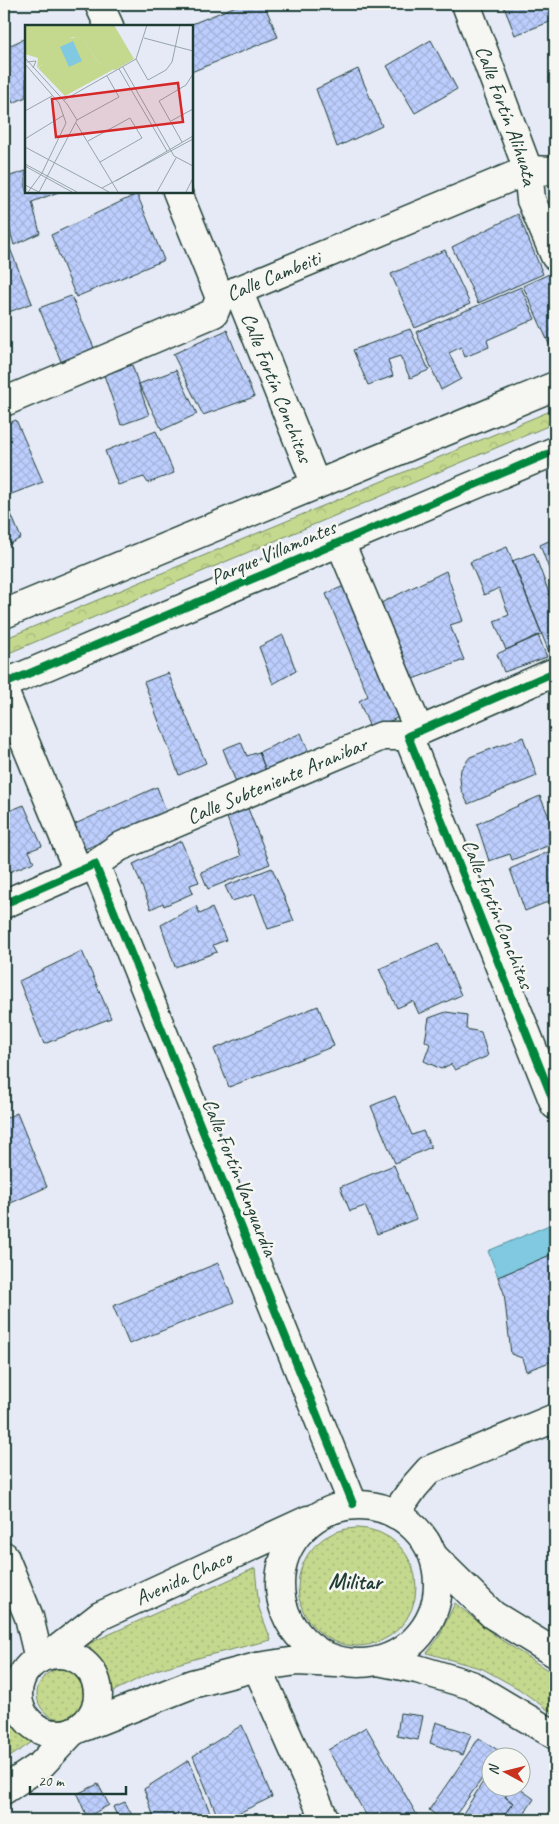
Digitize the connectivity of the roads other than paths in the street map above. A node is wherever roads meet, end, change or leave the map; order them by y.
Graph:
1 (99, 4) edge
2 (466, 4) edge
3 (109, 25) edge
4 (528, 170) junction
5 (555, 171) edge
6 (177, 192) edge
7 (555, 256) edge
8 (229, 294) junction
9 (555, 386) edge
10 (4, 402) edge
11 (555, 451) edge
12 (316, 485) junction
13 (340, 542) junction
14 (4, 614) edge
15 (555, 672) edge
16 (4, 684) edge
17 (4, 691) edge
18 (414, 734) junction
19 (86, 868) junction
20 (4, 904) edge
21 (555, 1105) edge
22 (555, 1418) edge
23 (353, 1504) junction
24 (323, 1513) junction
25 (395, 1514) junction
26 (4, 1556) edge
27 (434, 1558) junction
28 (555, 1654) edge
29 (38, 1661) junction
30 (365, 1662) junction
31 (257, 1667) junction
32 (4, 1688) edge
33 (78, 1730) junction
34 (555, 1735) edge
35 (4, 1790) edge
36 (325, 1820) edge

1 - 3 street
2 - 4 street, Calle Fortín Alihuata
4 - 5 street, Calle Cambeiti
4 - 7 street, Calle Fortín Alihuata
4 - 8 street, Calle Cambeiti
6 - 8 street, Calle Fortín Conchitas
8 - 10 street, Calle Cambeiti
8 - 12 street, Calle Fortín Conchitas
9 - 12 street
11 - 13 street, Parque Villamontes
12 - 14 street
13 - 16 street, Parque Villamontes
13 - 18 street, Calle Fortín Conchitas
15 - 18 street, Calle Subteniente Aranibar
17 - 19 street, Calle Fortín Vanguardia
18 - 19 street, Calle Subteniente Aranibar
18 - 21 street, Calle Fortín Conchitas
19 - 20 street, Calle Subteniente Aranibar
19 - 23 street, Calle Fortín Vanguardia
22 - 25 street
23 - 24 street
23 - 25 street
24 - 29 street, Avenida Chaco
24 - 30 street
25 - 27 street
26 - 29 street
27 - 28 street
27 - 30 street
29 - 32 street, Avenida Chaco
29 - 33 street
29 - 33 street
30 - 31 street
30 - 34 street
31 - 33 street
31 - 36 street
33 - 35 street

